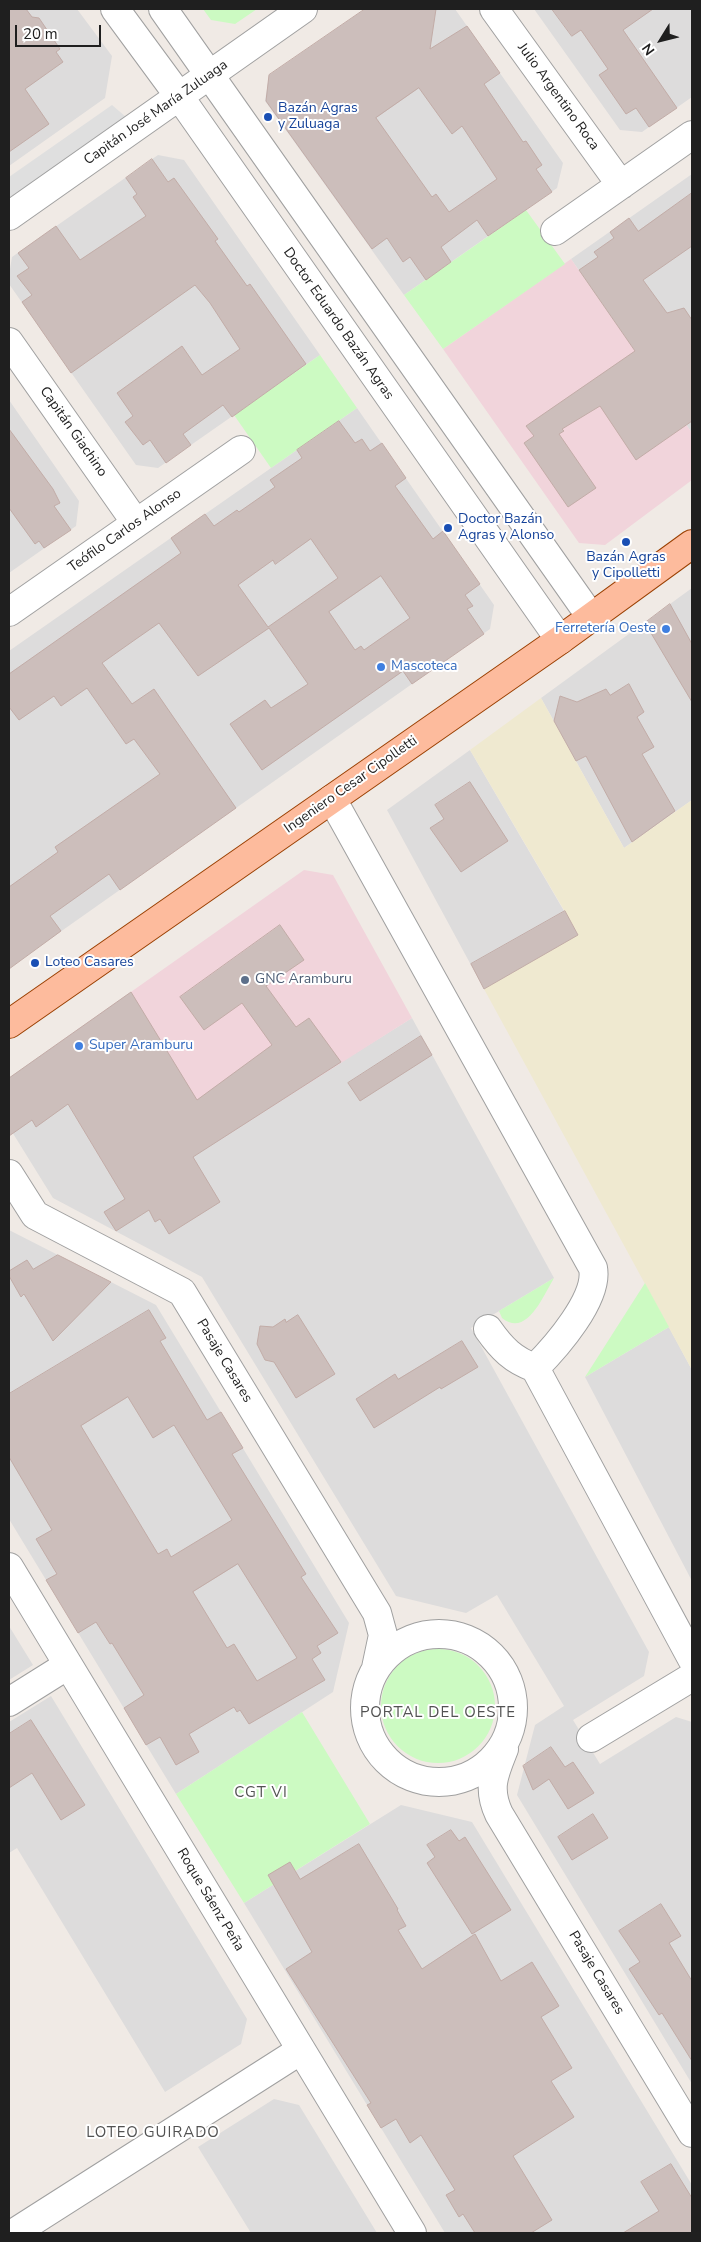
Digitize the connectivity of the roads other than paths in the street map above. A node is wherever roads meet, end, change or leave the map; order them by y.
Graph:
1 (115, 9) edge
2 (163, 9) edge
3 (302, 9) edge
4 (494, 9) edge
5 (210, 74) junction
6 (179, 96) junction
7 (692, 135) edge
8 (621, 185) junction
9 (9, 216) edge
10 (556, 231) dead end
11 (9, 342) edge
12 (240, 450) dead end
13 (136, 523) junction
14 (692, 544) edge
15 (9, 612) edge
16 (591, 617) junction
17 (560, 640) junction
18 (332, 799) junction
19 (9, 1024) edge
20 (9, 1174) edge
21 (488, 1330) dead end
22 (535, 1368) junction
23 (9, 1567) edge
24 (377, 1613) junction
25 (430, 1634) junction
26 (692, 1658) edge
27 (68, 1665) junction
28 (376, 1668) junction
29 (692, 1677) edge
30 (9, 1702) edge
31 (591, 1738) dead end
32 (506, 1742) junction
33 (449, 1783) junction
34 (499, 1814) junction
35 (301, 2050) junction
36 (692, 2133) edge
37 (14, 2233) edge
38 (412, 2233) edge

1 - 6 street, Doctor Eduardo Bazán Agras
2 - 5 street
3 - 5 street, Capitán José María Zuluaga
4 - 8 street, Julio Argentino Roca
5 - 6 street, Capitán José María Zuluaga
5 - 16 street
6 - 9 street, Capitán José María Zuluaga
6 - 17 street, Doctor Eduardo Bazán Agras
7 - 8 street
8 - 10 street
11 - 13 street, Capitán Giachino
12 - 13 street, Teófilo Carlos Alonso
13 - 15 street, Teófilo Carlos Alonso
14 - 16 main road, Ingeniero Cesar Cipolletti
16 - 17 main road, Ingeniero Cesar Cipolletti
17 - 18 main road, Ingeniero Cesar Cipolletti
18 - 19 main road, Ingeniero Cesar Cipolletti
18 - 22 street
20 - 24 street, Pasaje Casares
21 - 22 street
22 - 26 street
23 - 27 street, Roque Sáenz Peña
24 - 25 street, Pasaje Casares
24 - 28 street, Pasaje Casares
25 - 28 street, Pasaje Casares
25 - 32 street, Pasaje Casares
27 - 30 street
27 - 35 street, Roque Sáenz Peña
28 - 33 street, Pasaje Casares
29 - 31 street
32 - 33 street, Pasaje Casares
32 - 34 street, Pasaje Casares
33 - 34 street, Pasaje Casares
34 - 36 street, Pasaje Casares
35 - 37 street
35 - 38 street, Roque Sáenz Peña

